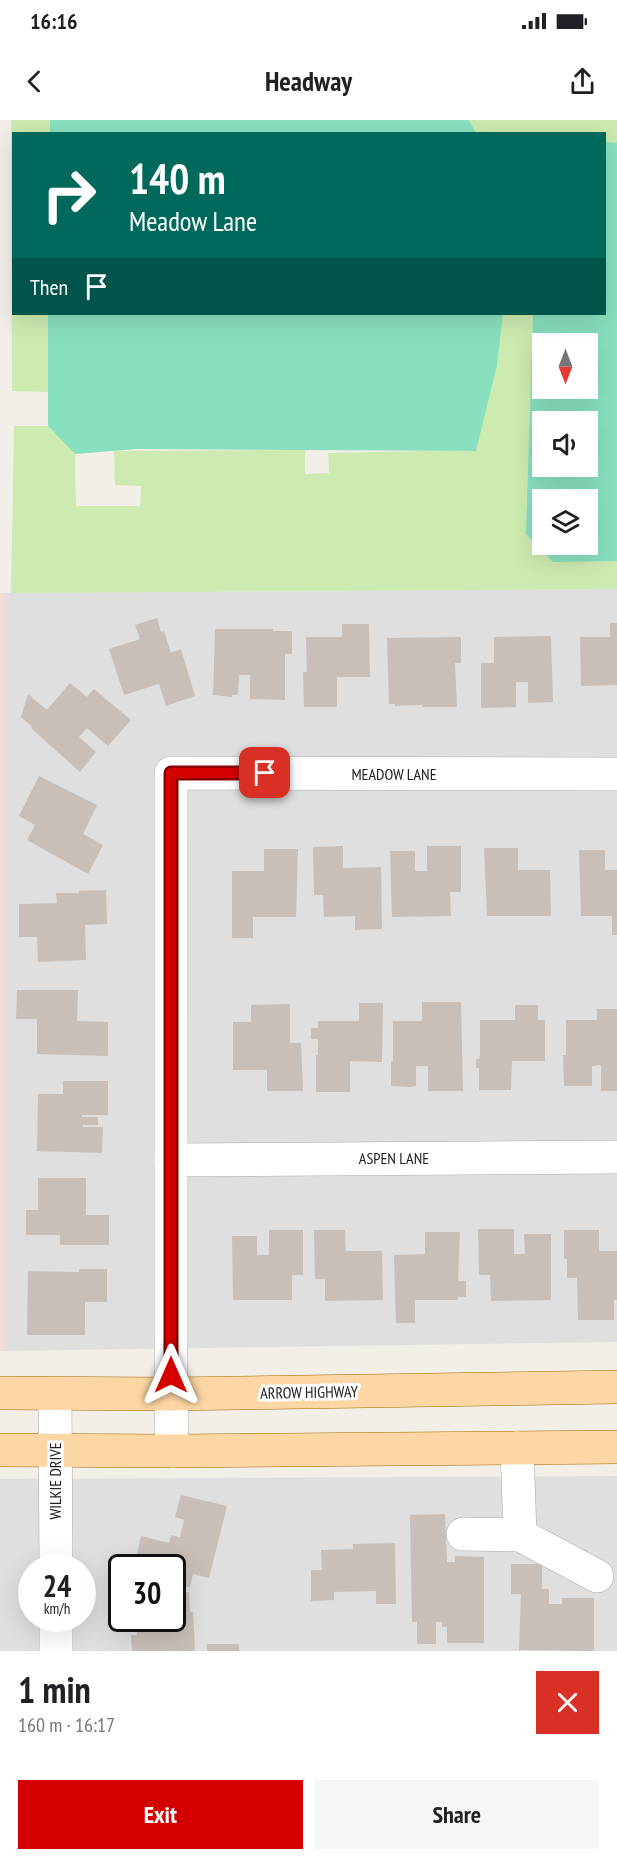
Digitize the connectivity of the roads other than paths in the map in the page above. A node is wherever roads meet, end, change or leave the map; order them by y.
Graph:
1 (617, 774) edge
2 (617, 1156) edge
3 (171, 1160) junction
4 (617, 1387) edge
5 (0, 1393) edge
6 (55, 1394) junction
7 (171, 1394) junction
8 (617, 1447) edge
9 (517, 1448) junction
10 (0, 1450) edge
11 (55, 1450) junction
12 (172, 1451) junction
13 (462, 1534) dead end
14 (520, 1535) junction
15 (56, 1554) edge
16 (597, 1576) dead end
17 (56, 1632) edge
18 (56, 1651) edge

1 - 3 street, MEADOW LANE
2 - 3 street, ASPEN LANE
3 - 7 street
4 - 7 main road, ARROW HIGHWAY
5 - 6 main road, ARROW HIGHWAY
6 - 7 main road, ARROW HIGHWAY
6 - 11 street, WILKIE DRIVE
7 - 12 street
8 - 9 main road
9 - 12 main road
9 - 14 street
10 - 11 main road
11 - 12 main road
11 - 15 street, WILKIE DRIVE
13 - 14 street
14 - 16 street
17 - 18 street

